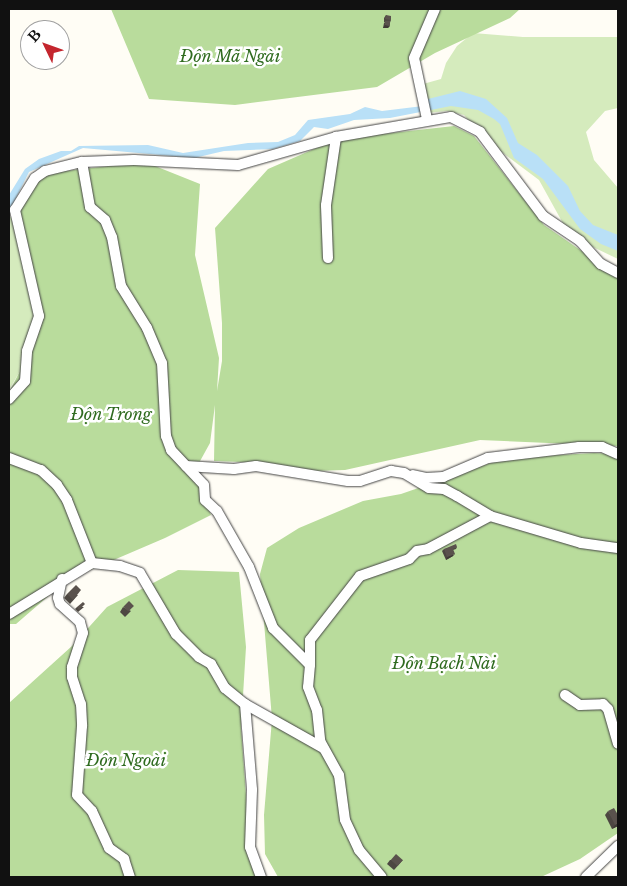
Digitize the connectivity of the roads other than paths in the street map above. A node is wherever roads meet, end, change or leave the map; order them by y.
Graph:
1 (435, 9) edge
2 (425, 112) junction
3 (336, 137) junction
4 (82, 162) junction
5 (328, 258) dead end
6 (618, 273) edge
7 (9, 399) edge
8 (618, 454) edge
9 (9, 458) edge
10 (186, 466) junction
11 (404, 472) junction
12 (490, 516) junction
13 (618, 548) edge
14 (92, 563) junction
15 (62, 579) junction
16 (9, 614) edge
17 (310, 665) junction
18 (566, 695) dead end
19 (245, 704) junction
20 (618, 744) edge
21 (324, 748) junction
22 (618, 846) edge
23 (130, 877) edge
24 (261, 877) edge
25 (382, 877) edge
26 (586, 877) edge

1 - 2 street
2 - 3 street
2 - 6 street
3 - 4 street
3 - 5 street
4 - 7 street
4 - 10 street
8 - 11 street
9 - 14 street
10 - 11 street
10 - 17 street
11 - 12 street
12 - 13 street
12 - 17 street
14 - 15 street
14 - 19 street
15 - 16 street
15 - 23 street
17 - 21 street
18 - 20 street
19 - 21 street
19 - 24 street
21 - 25 street
22 - 26 street

